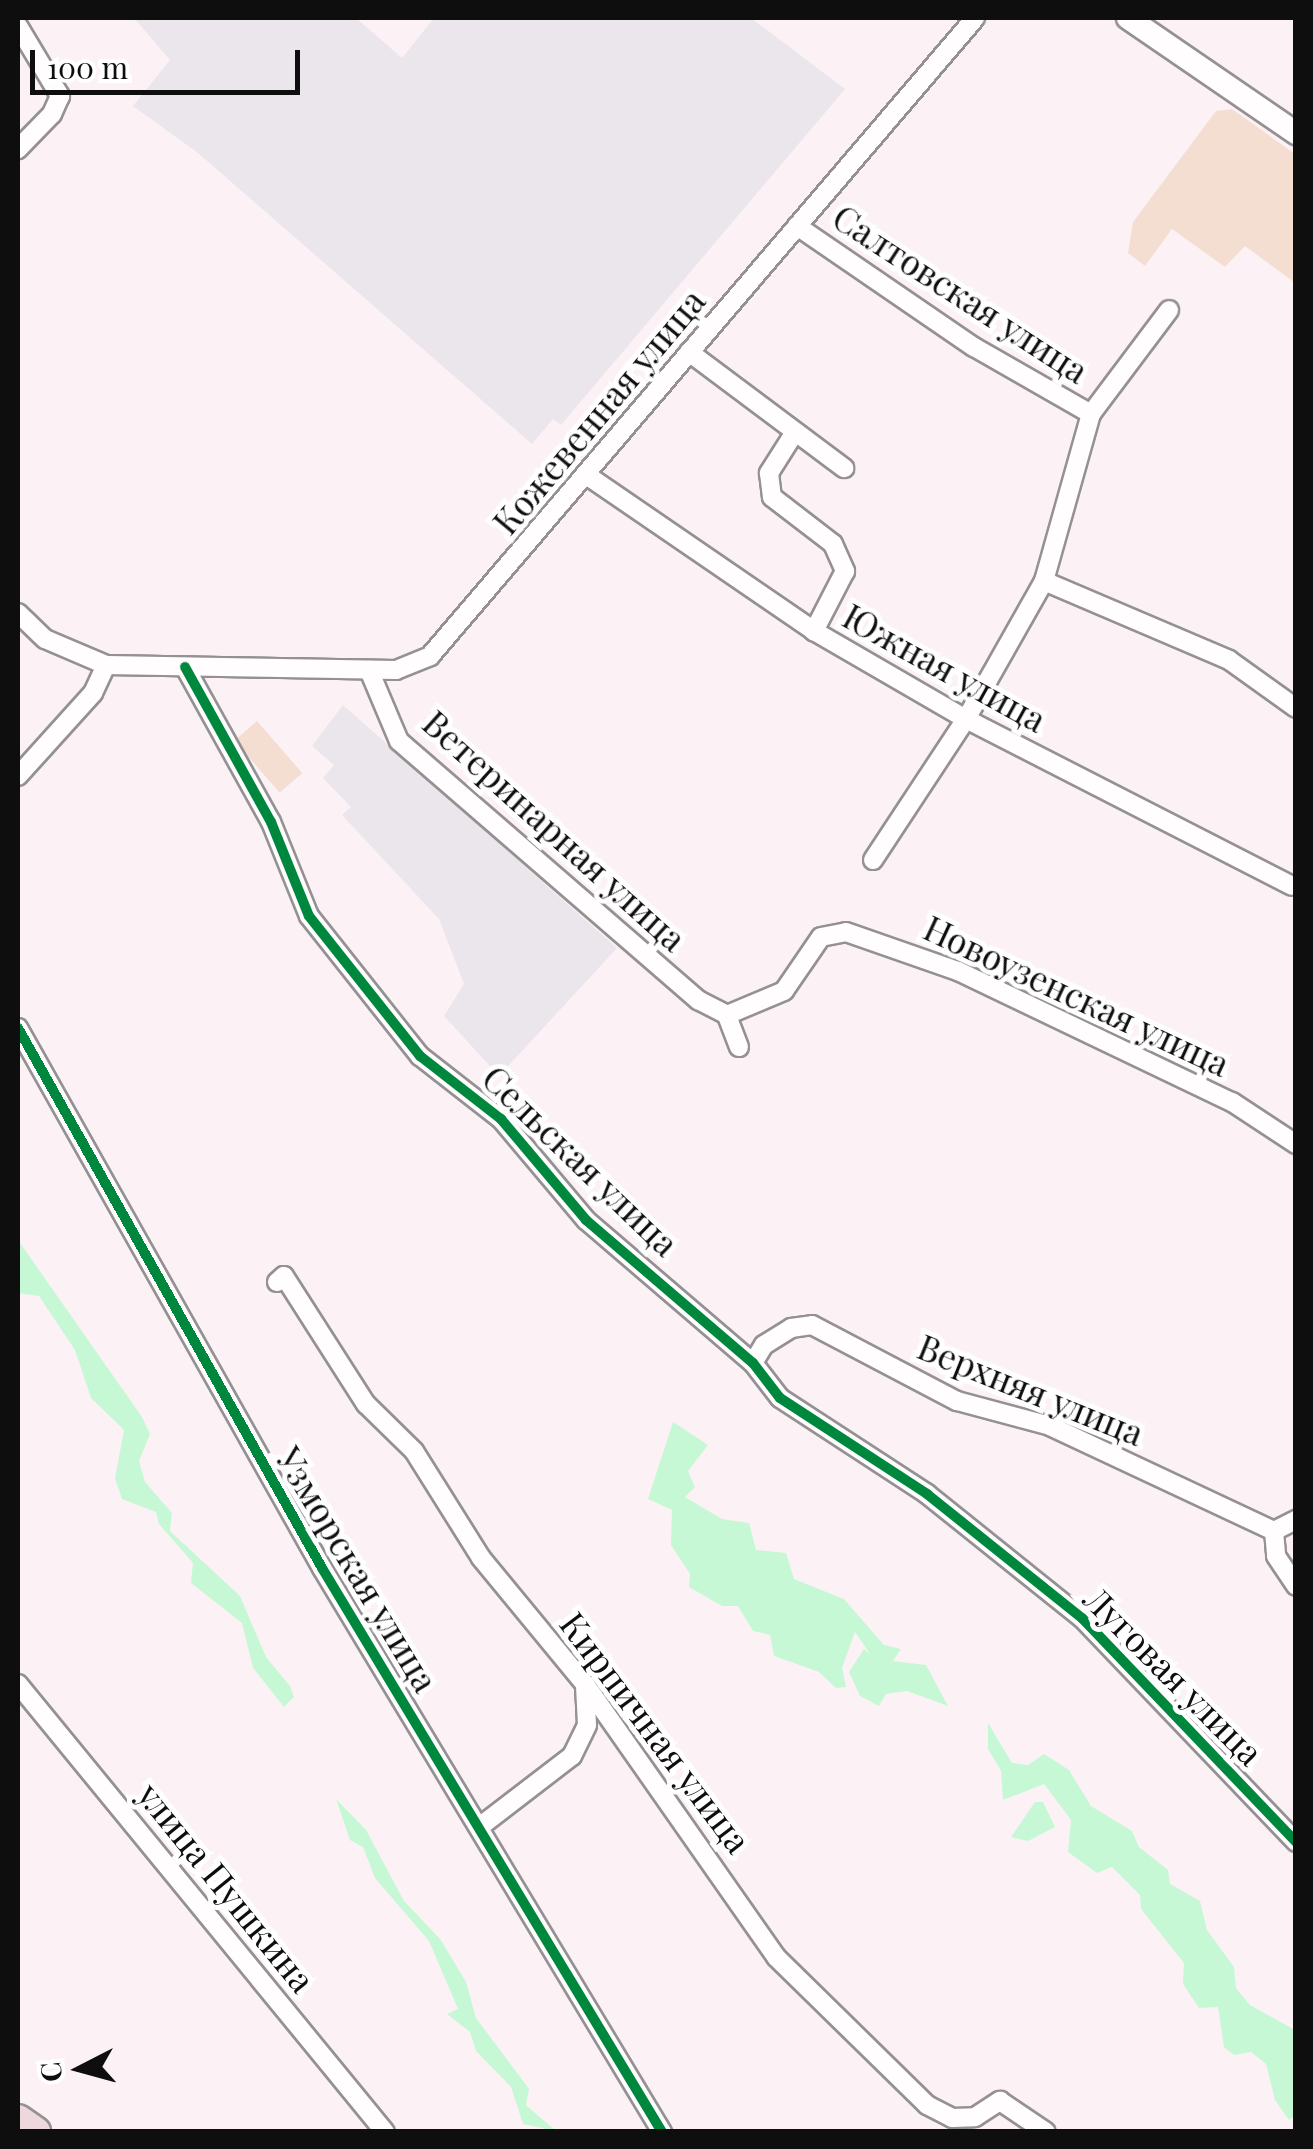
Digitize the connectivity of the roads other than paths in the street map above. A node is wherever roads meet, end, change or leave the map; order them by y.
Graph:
1 (975, 18) edge
2 (1128, 18) edge
3 (18, 26) edge
4 (1296, 133) edge
5 (18, 149) edge
6 (797, 226) junction
7 (1169, 310) dead end
8 (689, 352) junction
9 (1091, 414) junction
10 (795, 432) junction
11 (844, 468) dead end
12 (585, 474) junction
13 (1044, 581) junction
14 (18, 613) edge
15 (814, 631) junction
16 (106, 665) junction
17 (186, 667) junction
18 (369, 670) junction
19 (1296, 708) edge
20 (966, 720) junction
21 (18, 776) edge
22 (873, 860) dead end
23 (1292, 886) dead end
24 (727, 1015) junction
25 (18, 1028) edge
26 (738, 1047) dead end
27 (1296, 1144) edge
28 (277, 1282) dead end
29 (678, 1298) joint
30 (753, 1363) junction
31 (1296, 1520) edge
32 (1274, 1531) junction
33 (1296, 1586) edge
34 (18, 1684) edge
35 (585, 1684) junction
36 (482, 1825) junction
37 (1296, 1842) edge
38 (18, 2120) edge
39 (35, 2132) edge
40 (386, 2132) edge
41 (662, 2132) edge
42 (1046, 2132) edge

1 - 6 street, Кожевенная улица
2 - 4 street
3 - 5 street
6 - 8 street, Кожевенная улица
6 - 9 street, Салтовская улица
7 - 9 street
8 - 10 street
8 - 12 street, Кожевенная улица
9 - 13 street
10 - 11 street
10 - 15 street
12 - 15 street, Южная улица
12 - 18 street, Кожевенная улица
13 - 19 street
13 - 20 street
14 - 16 street
15 - 20 street, Южная улица
16 - 17 street, Кожевенная улица
16 - 21 street
17 - 18 street, Кожевенная улица
17 - 29 street, Сельская улица
18 - 24 street, Ветеринарная улица
20 - 22 street
20 - 23 street, Южная улица
24 - 26 street
24 - 27 street, Новоузенская улица
25 - 36 street, Узморская улица
28 - 35 street, Кирпичная улица
29 - 30 street, Луговая улица
30 - 32 street, Верхняя улица
30 - 37 street, Луговая улица
31 - 32 street
32 - 33 street
34 - 40 street, улица Пушкина
35 - 36 street
35 - 42 street, Кирпичная улица
36 - 41 street, Узморская улица
38 - 39 main road

